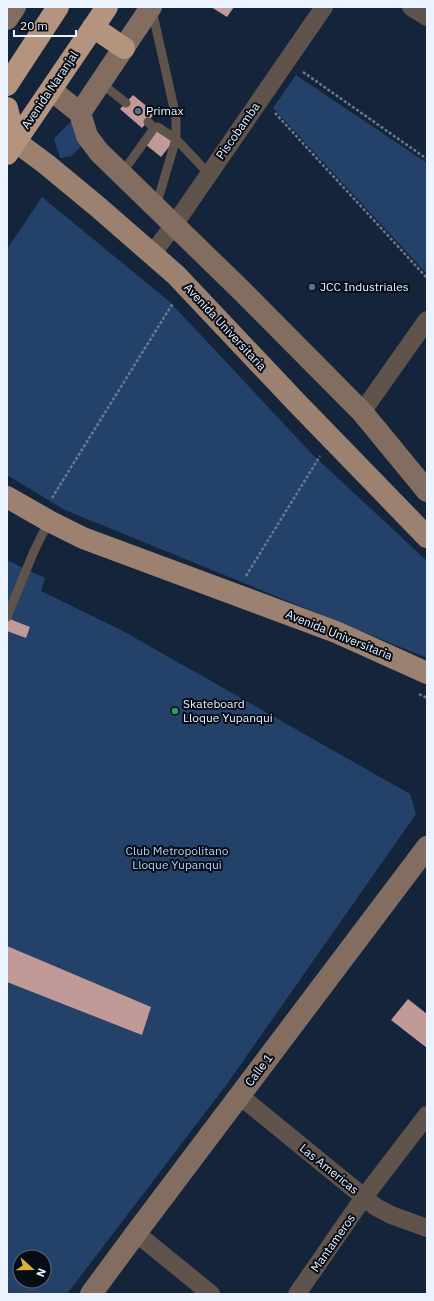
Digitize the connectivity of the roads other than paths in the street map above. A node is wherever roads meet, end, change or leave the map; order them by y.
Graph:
1 (15, 7) edge
2 (58, 7) edge
3 (107, 7) edge
4 (152, 7) edge
5 (324, 7) edge
6 (411, 7) edge
7 (427, 17) edge
8 (7, 19) edge
9 (93, 27) junction
10 (124, 48) junction
11 (101, 83) junction
12 (7, 85) edge
13 (50, 90) junction
14 (126, 103) dead end
15 (7, 108) edge
16 (80, 113) junction
17 (176, 139) junction
18 (10, 144) edge
19 (122, 173) junction
20 (209, 174) junction
21 (156, 207) junction
22 (174, 225) junction
23 (152, 254) junction
24 (427, 320) edge
25 (362, 412) junction
26 (427, 491) edge
27 (7, 497) edge
28 (45, 519) junction
29 (427, 537) edge
30 (7, 617) edge
31 (427, 673) edge
32 (427, 847) edge
33 (240, 1096) junction
34 (427, 1115) edge
35 (364, 1197) junction
36 (427, 1228) edge
37 (136, 1233) junction
38 (91, 1294) edge
39 (212, 1294) edge
40 (297, 1294) edge

1 - 8 main road
2 - 12 highway
3 - 9 highway, Avenida Naranjal
4 - 10 main road
4 - 17 lane
5 - 20 street, Piscobamba
6 - 7 street
9 - 10 highway
9 - 13 highway, Avenida Naranjal
10 - 11 main road
11 - 14 lane
11 - 16 main road
13 - 16 main road
13 - 18 highway, Avenida Naranjal
15 - 18 highway
16 - 19 main road
17 - 19 lane
17 - 20 lane
17 - 21 lane
18 - 23 main road, Avenida Universitaria
19 - 21 main road
20 - 22 street, Piscobamba
21 - 22 main road
22 - 23 street, Piscobamba
22 - 25 main road
23 - 29 main road, Avenida Universitaria
24 - 25 street
25 - 26 main road
27 - 28 main road, Avenida Universitaria
28 - 30 lane
28 - 31 main road, Avenida Universitaria
32 - 33 main road, Calle 1
33 - 35 street, Las Americas
33 - 37 main road, Calle 1
34 - 35 street, Mantameros
35 - 36 street, Las Americas
35 - 40 street, Mantameros
37 - 38 main road, Calle 1
37 - 39 street

